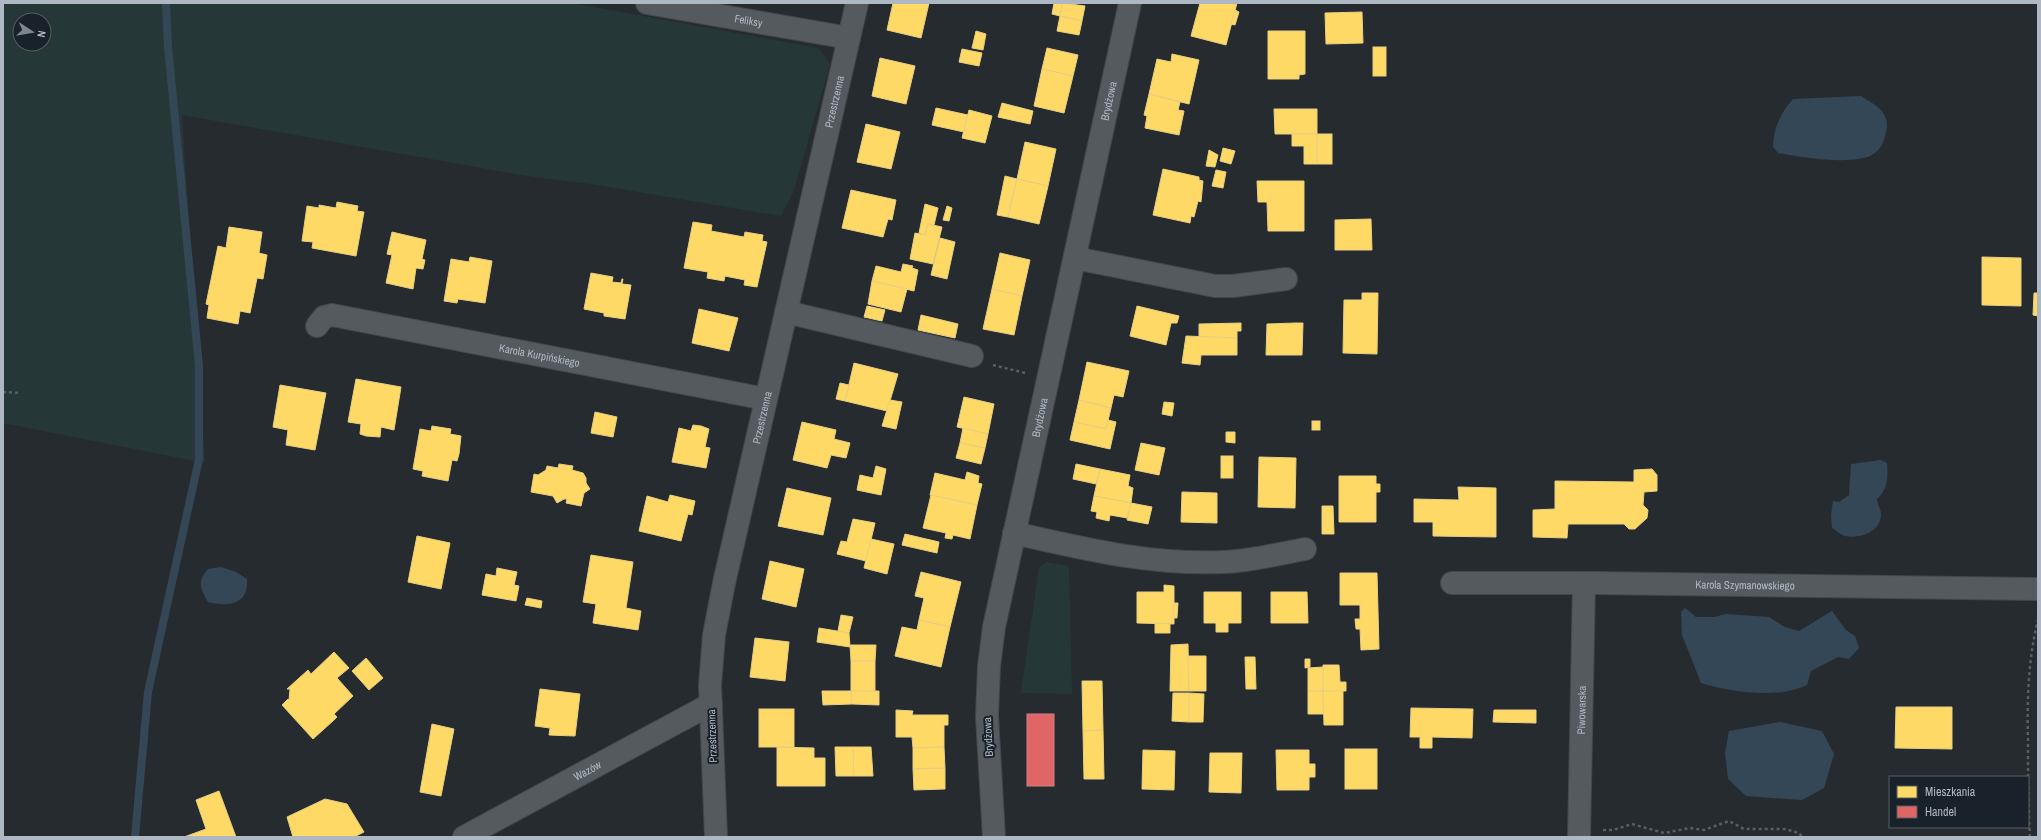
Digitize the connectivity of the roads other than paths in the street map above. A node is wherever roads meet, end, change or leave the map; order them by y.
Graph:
1 (647, 3) edge
2 (857, 3) edge
3 (1130, 3) edge
4 (849, 38) junction
5 (1075, 258) junction
6 (1286, 279) dead end
7 (786, 312) junction
8 (317, 326) dead end
9 (972, 356) road end
10 (766, 399) junction
11 (1014, 532) junction
12 (1305, 548) dead end
13 (1584, 583) junction
14 (1452, 584) dead end
15 (2038, 589) edge
16 (711, 704) junction
17 (1579, 832) edge
18 (464, 837) edge
19 (716, 837) edge
20 (994, 837) edge

1 - 4 street, Feliksy
2 - 4 street, Przestrzenna
3 - 5 street, Brydżowa
4 - 7 street, Przestrzenna
5 - 6 street
5 - 11 street, Brydżowa
7 - 9 street
7 - 10 street, Przestrzenna
8 - 10 street, Karola Kurpińskiego
10 - 16 street, Przestrzenna
11 - 12 street
11 - 20 street, Brydżowa
13 - 14 street, Karola Szymanowskiego
13 - 15 street, Karola Szymanowskiego
13 - 17 street, Piwowarska
16 - 18 street, Wazów
16 - 19 street, Przestrzenna

